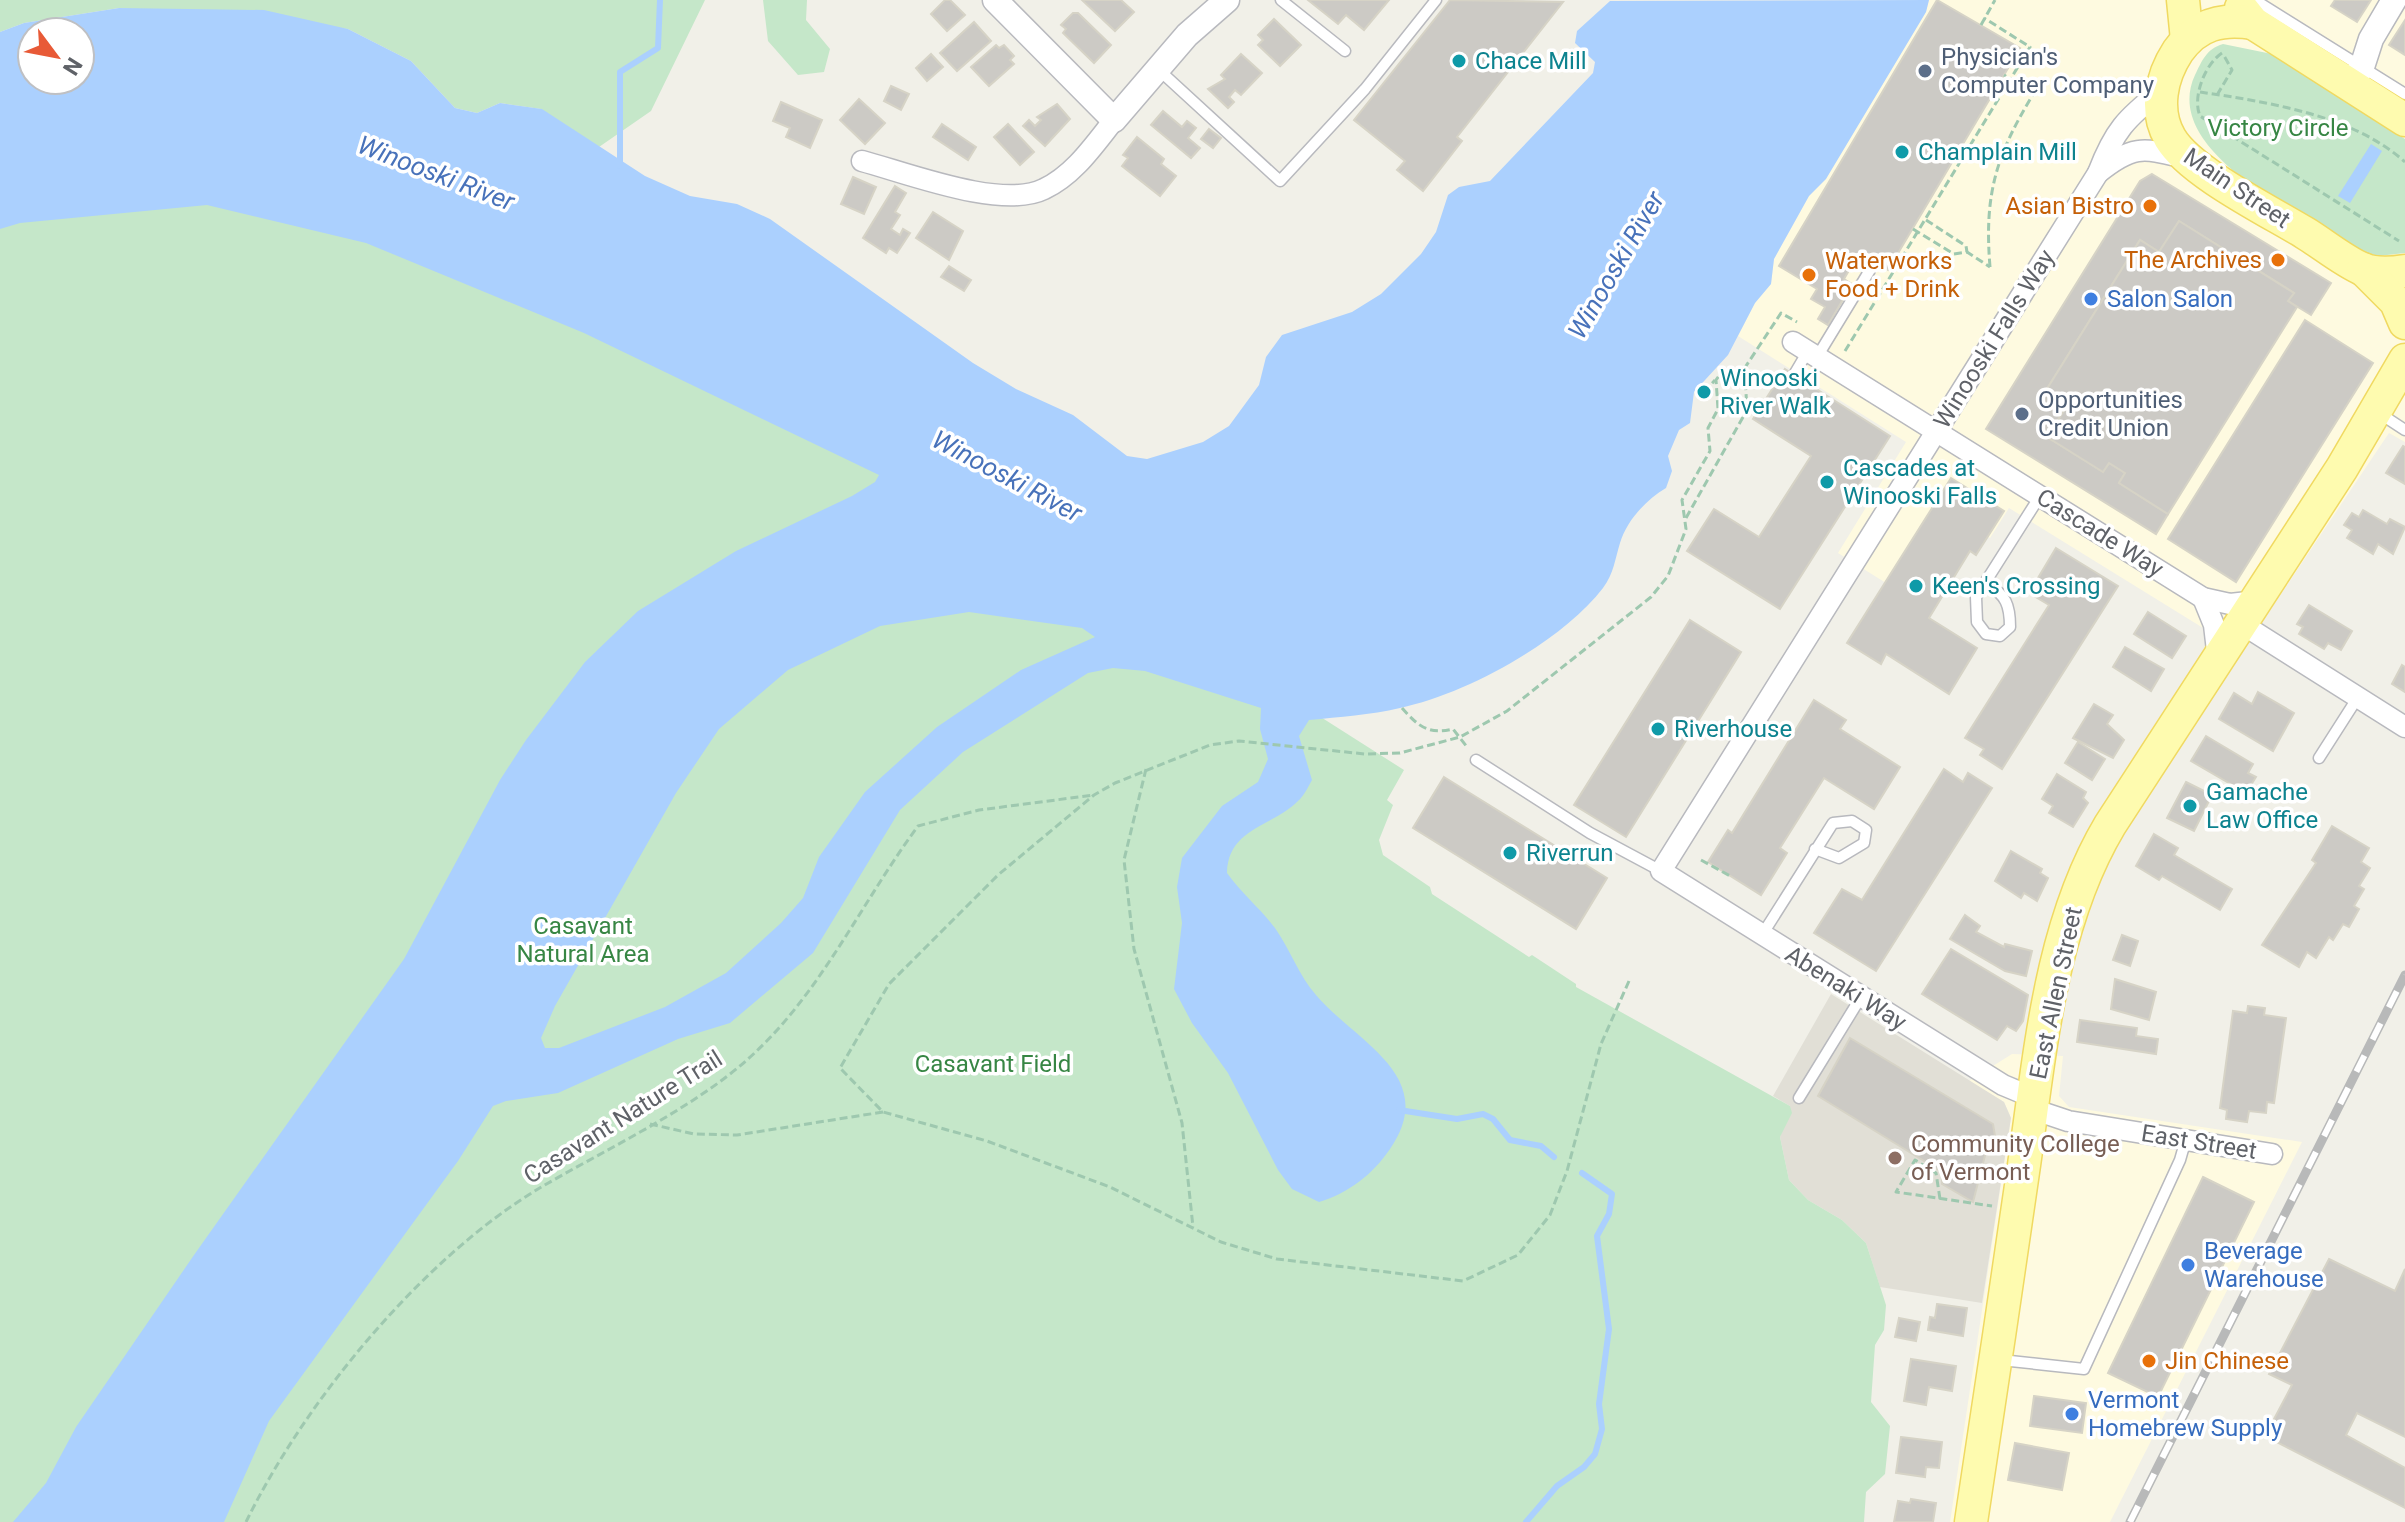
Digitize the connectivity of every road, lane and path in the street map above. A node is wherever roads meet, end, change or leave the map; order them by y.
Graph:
1 (995, 0) edge
2 (1281, 0) edge
3 (1436, 0) edge
4 (1995, 0) edge
5 (2183, 0) edge
6 (2394, 0) edge
7 (1225, 1) edge
8 (2242, 10) edge
9 (1984, 18) junction
10 (1981, 25) dead end
11 (2187, 40) junction
12 (2219, 46) dead end
13 (1345, 51) dead end
14 (2222, 53) junction
15 (1158, 69) junction
16 (2004, 75) dead end
17 (2356, 76) junction
18 (2011, 79) junction
19 (2161, 91) junction
20 (2198, 92) junction
21 (2405, 94) edge
22 (2217, 95) junction
23 (1114, 120) junction
24 (2405, 120) edge
25 (2187, 159) junction
26 (862, 161) dead end
27 (2405, 162) edge
28 (2098, 173) junction
29 (1926, 220) junction
30 (1913, 229) dead end
31 (1967, 252) junction
32 (2402, 256) edge
33 (2363, 269) junction
34 (1870, 270) dead end
35 (1781, 313) dead end
36 (2405, 323) edge
37 (1806, 350) junction
38 (1845, 351) dead end
39 (2405, 360) edge
40 (1795, 373) dead end
41 (1745, 376) dead end
42 (1716, 380) junction
43 (1704, 392) dead end
44 (2377, 412) junction
45 (2405, 430) edge
46 (1936, 432) junction
47 (2040, 496) junction
48 (1686, 518) junction
49 (1987, 584) junction
50 (2203, 598) junction
51 (2249, 612) junction
52 (2218, 662) junction
53 (2358, 697) junction
54 (1402, 708) dead end
55 (2405, 727) edge
56 (1460, 737) junction
57 (2319, 758) dead end
58 (1476, 760) dead end
59 (1146, 769) junction
60 (1094, 795) junction
61 (1815, 849) junction
62 (1701, 860) dead end
63 (1661, 871) junction
64 (1732, 877) dead end
65 (1762, 935) junction
66 (1629, 981) dead end
67 (1861, 997) junction
68 (1799, 1098) dead end
69 (2033, 1104) junction
70 (883, 1112) junction
71 (649, 1124) junction
72 (2186, 1139) junction
73 (2272, 1154) dead end
74 (1940, 1199) junction
75 (1992, 1206) dead end
76 (1193, 1228) junction
77 (1996, 1360) junction
78 (246, 1522) edge
79 (1971, 1522) edge

1 - 23 street
2 - 13 lane
3 - 15 lane
4 - 9 path
5 - 11 main road
6 - 17 street
7 - 15 street
8 - 11 main road
8 - 17 main road
9 - 10 path
9 - 18 path
11 - 19 main road
12 - 14 path
14 - 20 path
14 - 22 path
15 - 23 street
16 - 18 path
17 - 21 lane
17 - 24 main road
18 - 29 path
18 - 31 path
19 - 25 main road, Main Street
19 - 28 street, Winooski Falls Way
20 - 22 path
20 - 32 path
22 - 27 path
23 - 26 street
25 - 28 street, Winooski Falls Way
25 - 33 main road, Main Street
28 - 46 street, Winooski Falls Way
29 - 31 path
29 - 38 path
30 - 31 path, bridge
32 - 33 main road, Main Street
33 - 36 main road
34 - 37 lane
35 - 42 path
37 - 40 lane
37 - 46 street, Cascade Way
39 - 44 main road, East Allen Street
41 - 48 path
42 - 43 path
42 - 48 path
44 - 45 lane
44 - 51 main road, East Allen Street
46 - 47 street, Cascade Way
46 - 63 street, Winooski Falls Way
47 - 49 lane
47 - 50 street, Cascade Way
48 - 56 path
49 - 49 lane
50 - 51 street, Cascade Way
50 - 52 street
51 - 52 main road, East Allen Street
51 - 53 street
52 - 69 main road, East Allen Street
53 - 55 street
53 - 57 lane
54 - 56 path
56 - 59 path
58 - 63 lane
59 - 60 path
59 - 76 path
60 - 70 path
60 - 71 path, Casavant Nature Trail
61 - 61 lane
61 - 65 lane
62 - 64 path
63 - 65 street, Abenaki Way
65 - 67 street, Abenaki Way
66 - 76 path
67 - 68 lane
67 - 69 street, Abenaki Way
69 - 72 street, East Street
69 - 77 main road, East Allen Street
70 - 71 path
70 - 76 path
71 - 78 path, Casavant Nature Trail
72 - 73 street, East Street
72 - 77 lane
74 - 74 path
74 - 75 path
77 - 79 main road, East Allen Street

